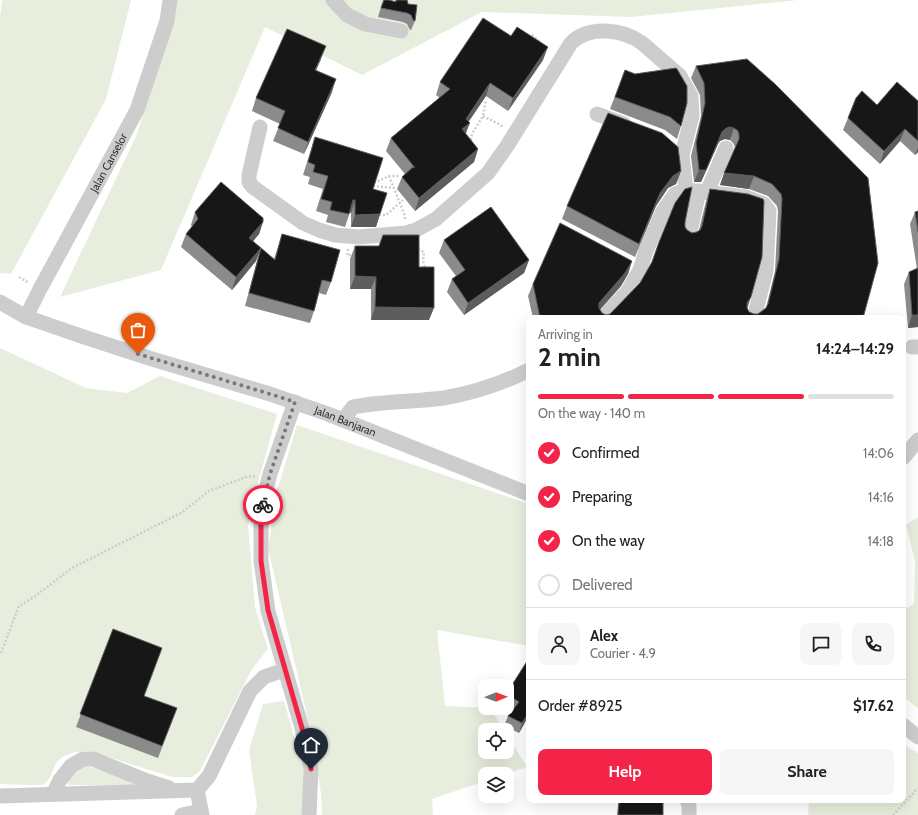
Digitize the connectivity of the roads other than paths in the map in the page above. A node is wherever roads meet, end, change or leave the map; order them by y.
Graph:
1 (170, 0) edge
2 (333, 0) edge
3 (401, 31) dead end
4 (597, 114) dead end
5 (260, 127) dead end
6 (640, 130) edge
7 (726, 148) dead end
8 (698, 191) junction
9 (689, 236) edge
10 (0, 302) edge
11 (606, 315) edge
12 (754, 315) edge
13 (26, 317) junction
14 (526, 371) edge
15 (295, 402) junction
16 (343, 420) junction
17 (918, 440) edge
18 (906, 454) edge
19 (526, 493) edge
20 (284, 670) junction
21 (906, 727) edge
22 (918, 737) edge
23 (197, 790) junction
24 (180, 792) junction
25 (54, 794) junction
26 (0, 796) edge
27 (688, 803) edge
28 (201, 813) edge
29 (182, 815) edge
30 (309, 815) edge
31 (689, 815) edge

1 - 13 street, Jalan Canselor
2 - 3 street
4 - 6 street
5 - 8 street
7 - 8 street
8 - 9 street
8 - 11 street
8 - 12 street
10 - 13 street, Jalan Banjaran
13 - 15 street, Jalan Banjaran
14 - 16 street
15 - 16 street, Jalan Banjaran
15 - 20 street
16 - 19 street, Jalan Banjaran
17 - 18 street
20 - 23 street
20 - 30 street
21 - 22 street
23 - 24 street
23 - 28 street
24 - 25 street
24 - 25 street
25 - 26 street
27 - 31 street
28 - 29 street

